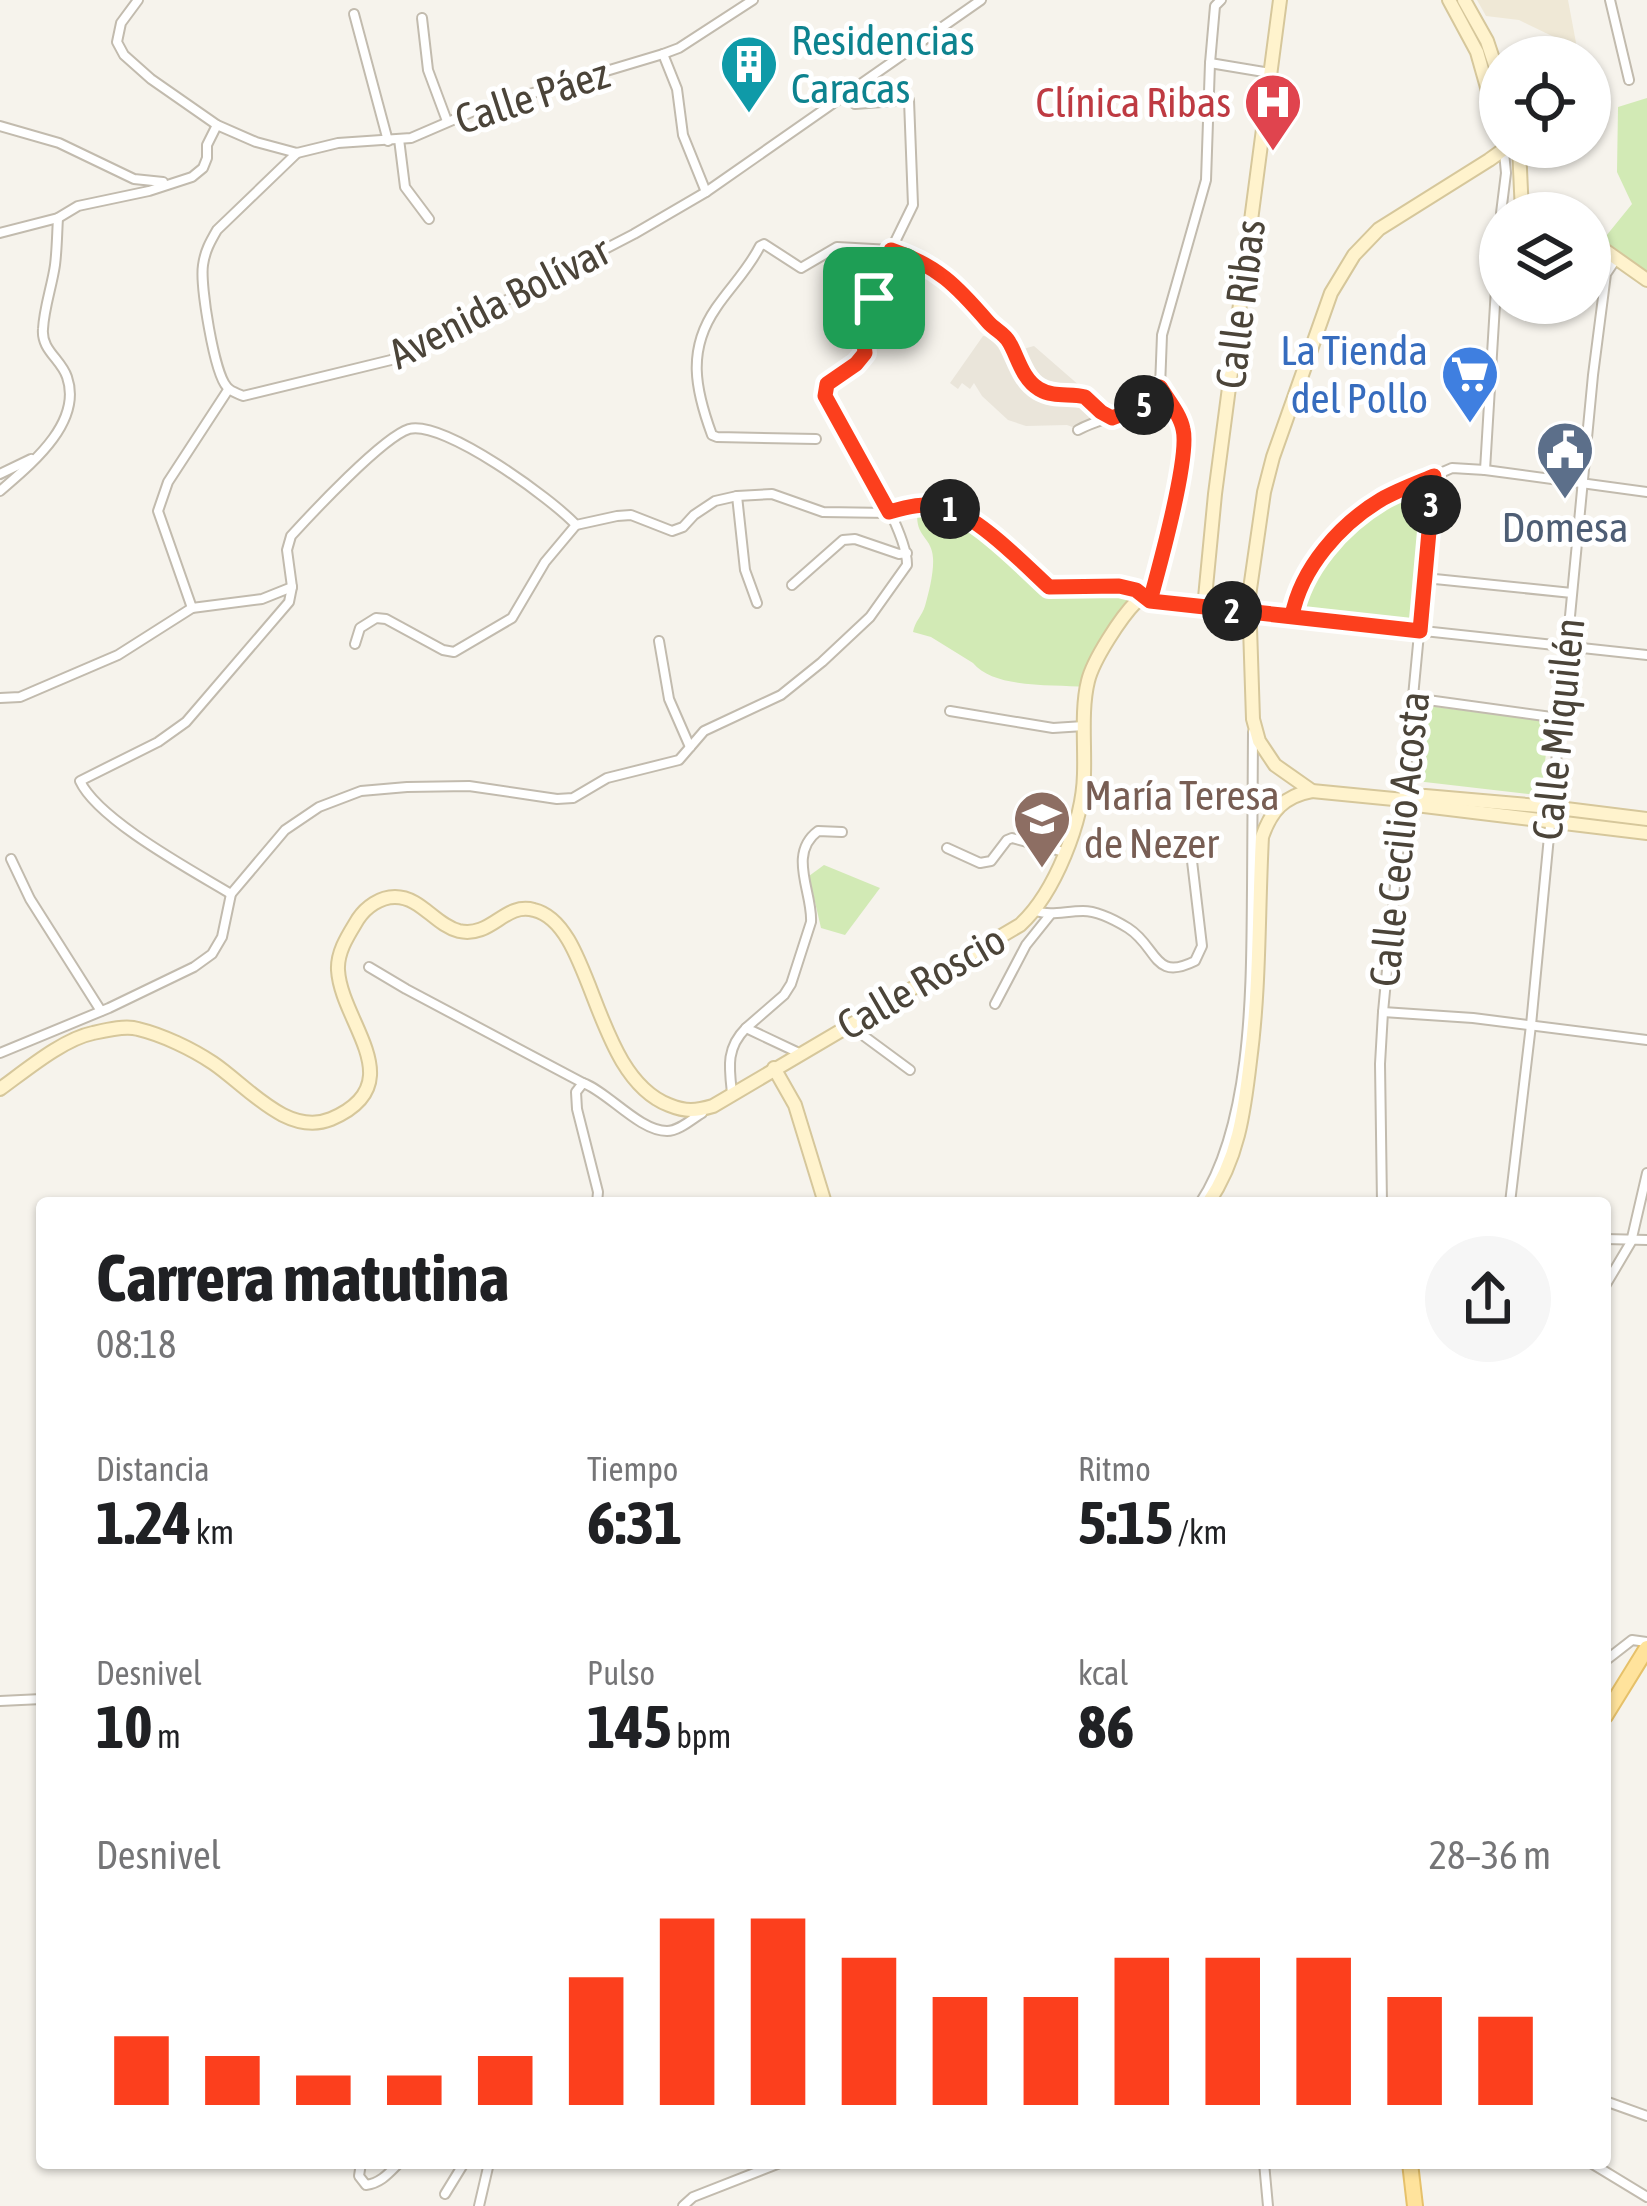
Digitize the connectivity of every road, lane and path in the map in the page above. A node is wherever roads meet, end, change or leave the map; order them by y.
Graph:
1 (138, 0) edge
2 (753, 0) edge
3 (981, 0) edge
4 (1280, 0) edge
5 (1449, 0) edge
6 (1465, 0) edge
7 (1610, 0) edge
8 (1218, 3) edge
9 (354, 14) dead end
10 (422, 18) dead end
11 (1484, 36) edge
12 (663, 54) junction
13 (1479, 59) edge
14 (1210, 63) junction
15 (1270, 73) junction
16 (1628, 80) dead end
17 (844, 94) junction
18 (447, 121) junction
19 (217, 125) junction
20 (0, 126) edge
21 (394, 140) junction
22 (297, 153) junction
23 (1479, 164) edge
24 (171, 183) junction
25 (706, 192) junction
26 (58, 218) junction
27 (429, 219) dead end
28 (0, 233) edge
29 (891, 250) junction
30 (1611, 254) edge
31 (1617, 258) junction
32 (1647, 280) edge
33 (1494, 324) edge
34 (1160, 387) junction
35 (229, 390) junction
36 (1112, 418) junction
37 (1078, 430) dead end
38 (816, 440) dead end
39 (36, 457) junction
40 (1485, 470) junction
41 (0, 474) edge
42 (1434, 476) junction
43 (1583, 483) junction
44 (0, 491) edge
45 (1647, 492) edge
46 (737, 496) junction
47 (889, 512) junction
48 (576, 525) junction
49 (908, 553) junction
50 (1425, 578) junction
51 (792, 585) dead end
52 (292, 587) junction
53 (1572, 593) junction
54 (1149, 600) junction
55 (757, 604) dead end
56 (192, 608) junction
57 (1210, 608) junction
58 (1292, 616) junction
59 (1420, 631) junction
60 (659, 641) dead end
61 (355, 644) dead end
62 (1566, 646) junction
63 (1647, 655) edge
64 (0, 698) edge
65 (1413, 698) junction
66 (950, 711) dead end
67 (1253, 718) junction
68 (1559, 718) junction
69 (1085, 726) junction
70 (690, 747) junction
71 (1312, 791) junction
72 (1404, 800) junction
73 (1549, 813) junction
74 (1647, 820) edge
75 (842, 832) dead end
76 (1647, 833) edge
77 (947, 848) dead end
78 (1064, 852) junction
79 (11, 859) dead end
80 (1192, 861) dead end
81 (231, 894) junction
82 (1042, 913) junction
83 (369, 967) dead end
84 (995, 1004) dead end
85 (101, 1011) junction
86 (1383, 1012) junction
87 (848, 1024) junction
88 (1531, 1024) junction
89 (746, 1028) junction
90 (1647, 1040) edge
91 (0, 1053) edge
92 (799, 1053) junction
93 (774, 1068) junction
94 (910, 1070) dead end
95 (583, 1083) junction
96 (0, 1089) edge
97 (732, 1094) junction
98 (713, 1106) junction
99 (1647, 1173) edge
100 (598, 1197) edge
101 (823, 1197) edge
102 (1207, 1197) edge
103 (1208, 1197) edge
104 (1382, 1197) edge
105 (1511, 1197) edge
106 (1643, 1211) edge
107 (1611, 1239) edge
108 (1647, 1240) edge
109 (1631, 1241) junction
110 (1611, 1276) edge
111 (1647, 1645) edge
112 (1611, 1656) edge
113 (36, 1700) edge
114 (0, 1702) edge
115 (1611, 1706) edge
116 (1611, 2103) edge
117 (1647, 2116) edge
118 (360, 2169) edge
119 (393, 2169) edge
120 (460, 2169) edge
121 (488, 2169) edge
122 (766, 2169) edge
123 (1265, 2169) edge
124 (1410, 2169) edge
125 (1601, 2169) edge
126 (445, 2194) dead end
127 (1647, 2197) edge
128 (693, 2201) edge
129 (479, 2206) edge
130 (683, 2206) edge
131 (1268, 2206) edge
132 (1415, 2206) edge

1 - 19 street
2 - 12 street, Calle Páez
3 - 17 street, Avenida Bolívar
4 - 15 street, Calle Ribas
5 - 13 street
6 - 11 street
7 - 16 street
8 - 14 street
9 - 21 street
10 - 18 street
12 - 18 street, Calle Páez
12 - 25 street
14 - 15 street
14 - 34 street
15 - 57 street, Calle Ribas
17 - 25 street, Avenida Bolívar
17 - 29 street
18 - 21 street, Calle Páez
19 - 22 street
19 - 24 street
20 - 24 street
21 - 22 street, Calle Páez
21 - 27 street
22 - 35 street
23 - 67 street
24 - 26 street
25 - 35 street, Avenida Bolívar
26 - 28 street
26 - 39 street
29 - 36 street
29 - 38 street
29 - 47 street
30 - 31 street
31 - 32 street
31 - 43 street, Calle Miquilén
33 - 40 street
34 - 36 street
34 - 54 street
35 - 56 street
36 - 37 street
39 - 41 street
39 - 44 street
40 - 42 street
40 - 43 street
42 - 50 street, Calle Cecilio Acosta
42 - 58 street
43 - 45 street
43 - 53 street, Calle Miquilén
46 - 47 street
46 - 48 street
46 - 55 street
47 - 49 street
47 - 54 street
48 - 52 street
48 - 61 street
49 - 51 street
49 - 70 street
50 - 53 street
50 - 59 street, Calle Cecilio Acosta
52 - 56 street
52 - 81 street
53 - 62 street, Calle Miquilén
54 - 57 street
54 - 69 street, Calle Roscio
56 - 64 street
57 - 58 street, bridge
58 - 59 street
59 - 62 street
59 - 65 street, Calle Cecilio Acosta
60 - 70 street
62 - 63 street
62 - 68 street, Calle Miquilén
65 - 68 street
65 - 72 street, Calle Cecilio Acosta
66 - 69 street
67 - 71 street
67 - 102 street
68 - 73 street, Calle Miquilén
69 - 78 street, Calle Roscio
70 - 81 street
71 - 72 street
71 - 103 street
72 - 73 street
72 - 86 street, Calle Cecilio Acosta
73 - 74 street
73 - 76 street
73 - 88 street, Calle Miquilén
75 - 89 street
77 - 78 street
78 - 82 street, Calle Roscio
79 - 85 street
80 - 82 street
81 - 85 street
82 - 84 street
82 - 87 street, Calle Roscio
83 - 95 street
85 - 91 street
86 - 88 street
86 - 104 street, Calle Cecilio Acosta
87 - 92 street, Calle Roscio
87 - 94 street
88 - 90 street
88 - 105 street, Calle Miquilén
89 - 92 street
89 - 97 street
92 - 93 street, Calle Roscio
93 - 97 street, Calle Roscio
93 - 101 street
95 - 98 street
95 - 100 street
96 - 98 street
97 - 98 street, Calle Roscio
99 - 106 street
106 - 109 street
107 - 109 street
108 - 109 street
109 - 110 street
111 - 112 street
111 - 115 main road
113 - 114 street
116 - 117 street
118 - 119 street
120 - 126 street
121 - 129 street
122 - 128 street
123 - 131 street
124 - 132 main road
125 - 127 street
128 - 130 street

